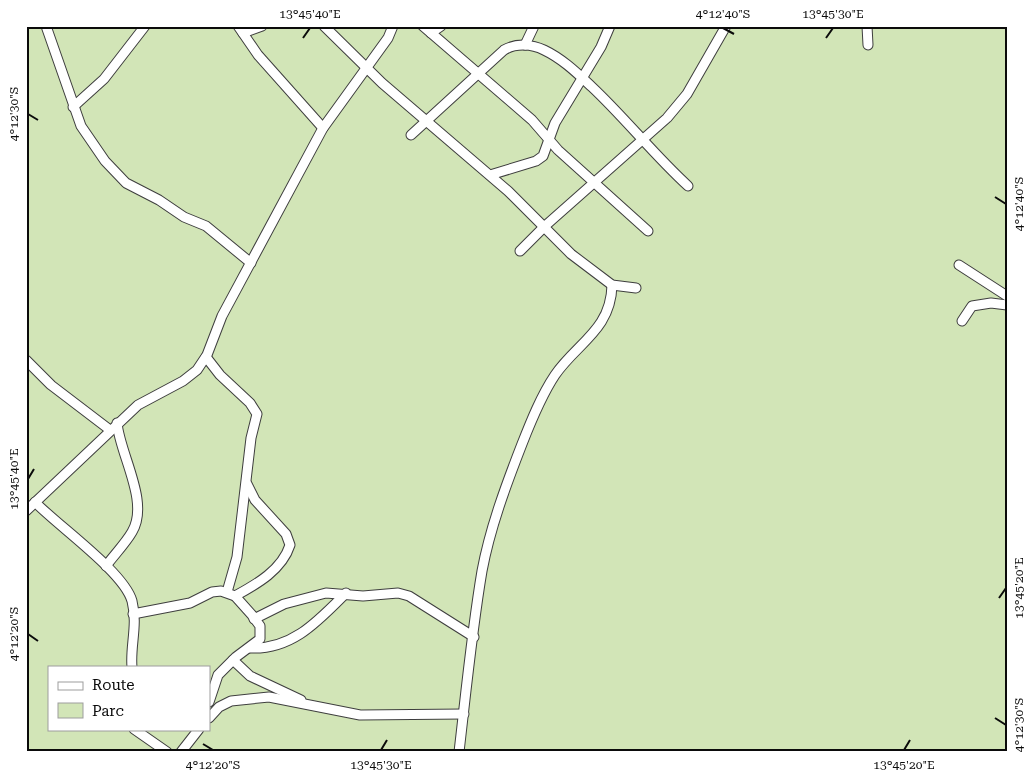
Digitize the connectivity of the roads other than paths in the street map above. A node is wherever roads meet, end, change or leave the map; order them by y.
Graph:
1 (46, 26) edge
2 (145, 26) edge
3 (262, 26) edge
4 (324, 26) edge
5 (393, 26) edge
6 (422, 26) edge
7 (442, 26) edge
8 (534, 26) edge
9 (726, 26) edge
10 (867, 26) edge
11 (608, 29) edge
12 (240, 30) edge
13 (431, 33) junction
14 (525, 45) junction
15 (868, 45) dead end
16 (367, 68) junction
17 (478, 74) junction
18 (582, 78) junction
19 (73, 107) junction
20 (427, 121) junction
21 (323, 128) junction
22 (410, 135) dead end
23 (643, 139) junction
24 (549, 141) junction
25 (490, 175) junction
26 (594, 184) junction
27 (688, 186) dead end
28 (545, 226) junction
29 (648, 231) dead end
30 (520, 252) dead end
31 (251, 263) junction
32 (958, 265) dead end
33 (612, 285) junction
34 (636, 288) dead end
35 (1007, 296) edge
36 (1007, 305) edge
37 (962, 321) dead end
38 (206, 357) junction
39 (26, 360) edge
40 (113, 427) junction
41 (247, 484) junction
42 (35, 502) junction
43 (26, 511) edge
44 (106, 566) junction
45 (231, 594) junction
46 (346, 594) junction
47 (134, 614) junction
48 (254, 619) junction
49 (474, 637) junction
50 (250, 648) junction
51 (232, 660) junction
52 (132, 666) edge
53 (210, 699) edge
54 (312, 706) junction
55 (464, 714) junction
56 (210, 717) edge
57 (135, 730) edge
58 (198, 730) edge
59 (167, 752) edge
60 (181, 752) edge
61 (460, 752) edge

1 - 19 street
2 - 19 street
3 - 12 street
4 - 16 street
5 - 16 street
6 - 13 street
7 - 13 street
8 - 14 street
9 - 23 street
10 - 15 street
11 - 18 street
12 - 21 street
13 - 17 street
14 - 17 street
14 - 18 street
16 - 20 street
16 - 21 street
17 - 20 street
17 - 24 street
18 - 23 street
18 - 24 street
19 - 31 street
20 - 22 street
20 - 25 street
21 - 31 street
23 - 26 street
23 - 27 street
24 - 25 street
24 - 26 street
25 - 28 street
26 - 28 street
26 - 29 street
28 - 30 street
28 - 33 street
31 - 38 street
32 - 35 street
33 - 34 street
33 - 49 street
36 - 37 street
38 - 40 street
38 - 41 street
39 - 40 street
40 - 42 street
40 - 44 street
41 - 45 street
41 - 45 street
42 - 43 street
42 - 44 street
44 - 47 street
45 - 47 street
45 - 48 street
46 - 48 street
46 - 49 street
46 - 50 street
47 - 52 street
48 - 50 street
49 - 55 street
50 - 51 street
51 - 53 street
51 - 54 street
54 - 55 street
54 - 56 street
55 - 61 street
57 - 59 street
58 - 60 street

